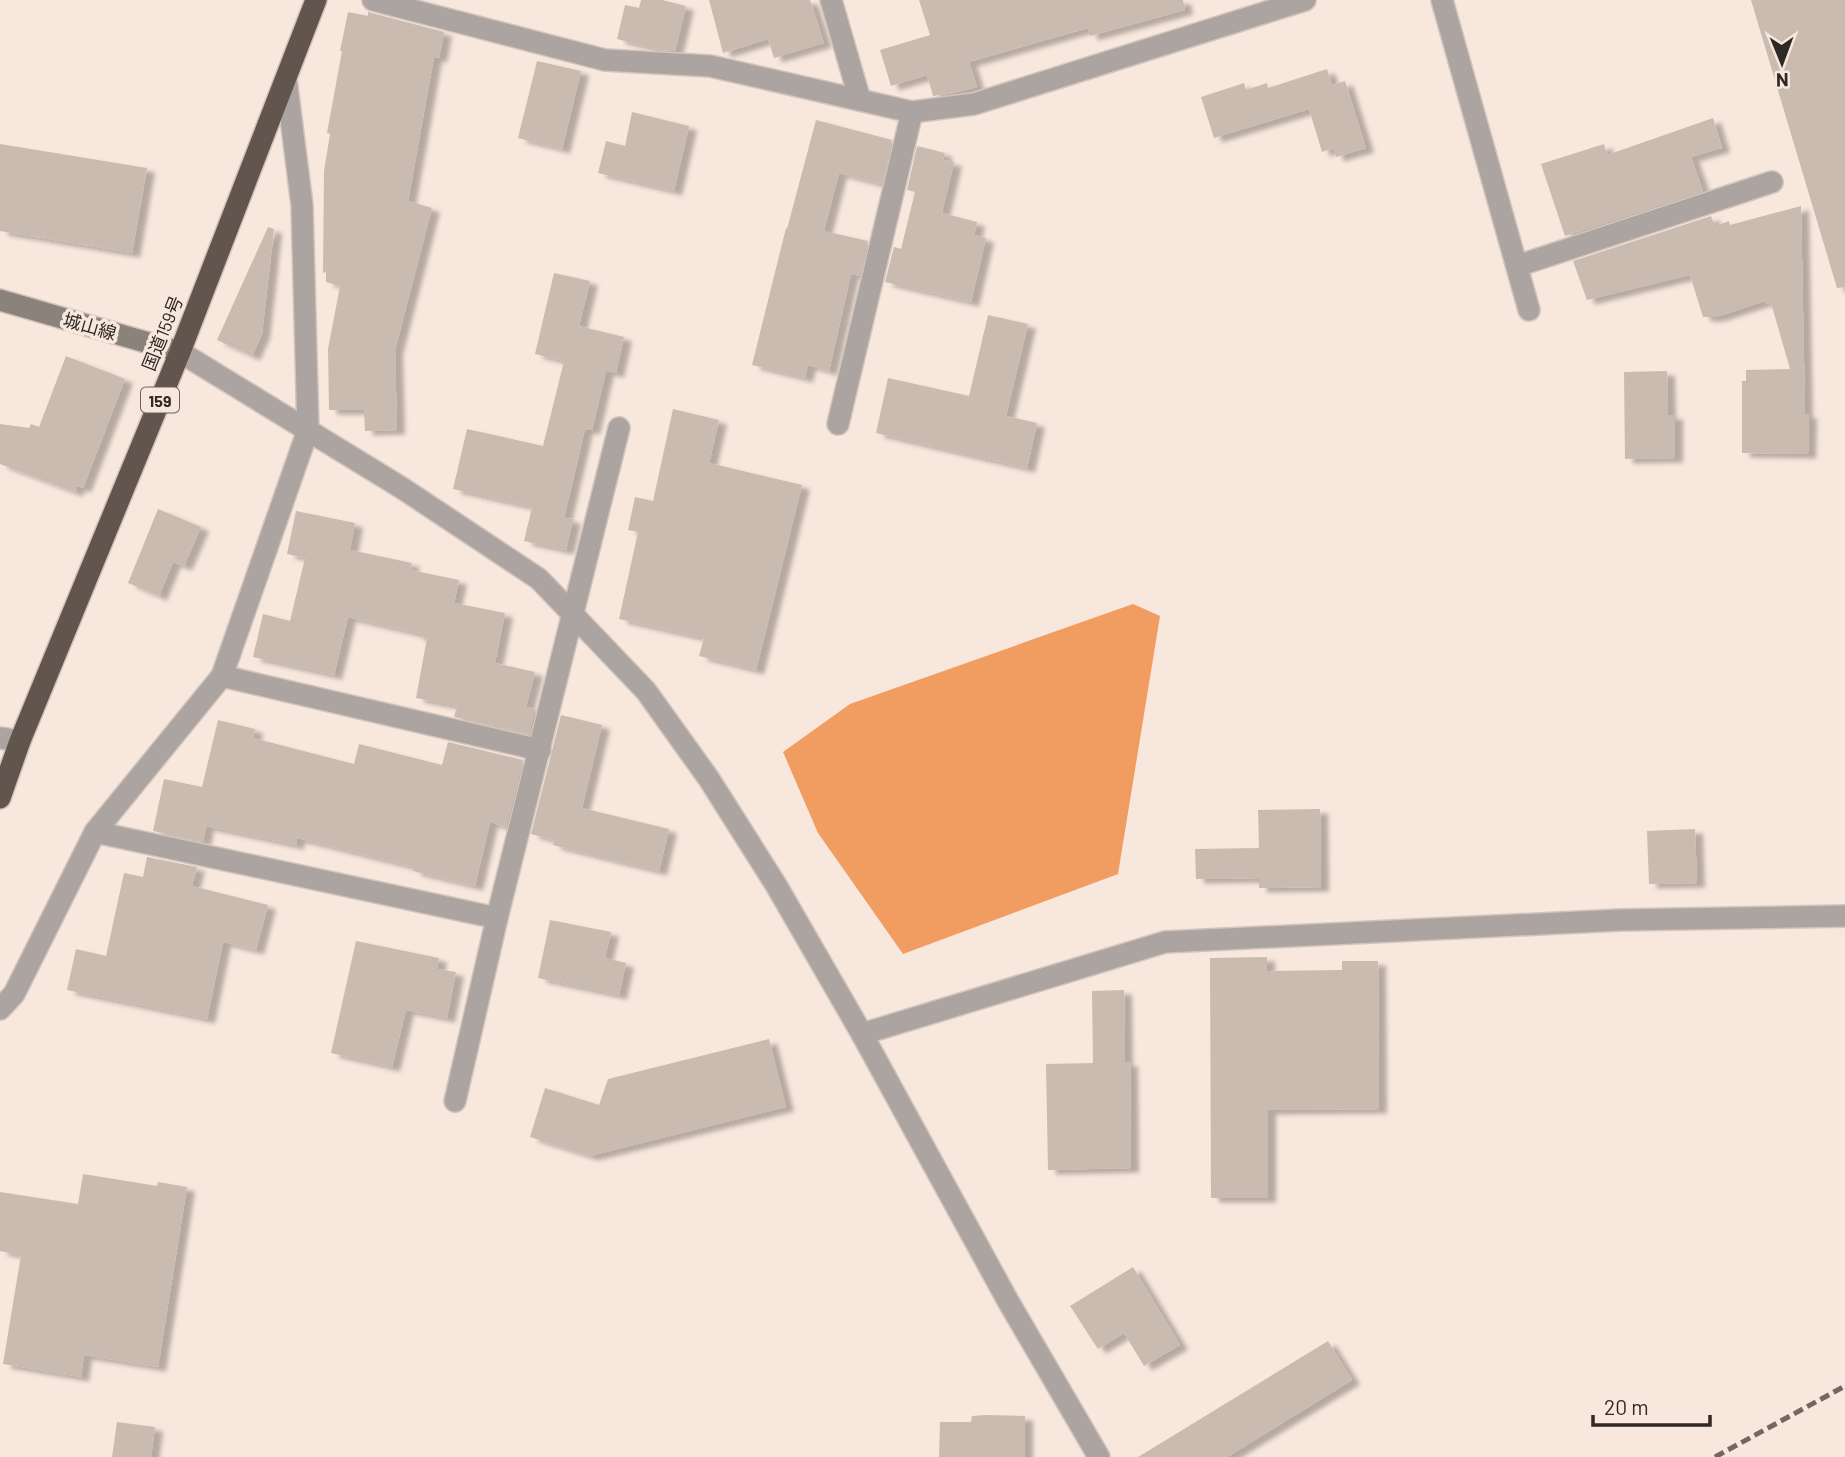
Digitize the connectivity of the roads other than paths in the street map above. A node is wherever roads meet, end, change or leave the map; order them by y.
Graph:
1 (316, 0) edge
2 (373, 0) edge
3 (831, 0) edge
4 (1305, 0) edge
5 (1442, 0) edge
6 (286, 79) junction
7 (860, 100) junction
8 (912, 112) junction
9 (1772, 182) dead end
10 (1517, 266) junction
11 (0, 300) edge
12 (1530, 310) dead end
13 (180, 352) junction
14 (838, 424) dead end
15 (619, 428) dead end
16 (307, 430) junction
17 (573, 615) junction
18 (222, 676) junction
19 (10, 740) edge
20 (540, 750) junction
21 (0, 799) edge
22 (96, 832) junction
23 (1845, 916) edge
24 (498, 918) junction
25 (0, 1009) edge
26 (862, 1034) junction
27 (455, 1101) dead end
28 (1099, 1457) edge

1 - 6 highway, 国道159号 / 159
2 - 7 street
3 - 7 street
4 - 8 street
5 - 10 street
6 - 13 highway, 国道159号 / 159
6 - 16 street
7 - 8 street
8 - 14 street
9 - 10 street
10 - 12 street
11 - 13 main road, 城山線
13 - 16 street
13 - 19 highway, 国道159号 / 159
15 - 17 street
16 - 17 street
16 - 18 street
17 - 20 street
17 - 26 street
18 - 20 street
18 - 22 street
19 - 21 highway, 国道159号 / 159
20 - 24 street
22 - 24 street
22 - 25 street
23 - 26 street
24 - 27 street
26 - 28 street

